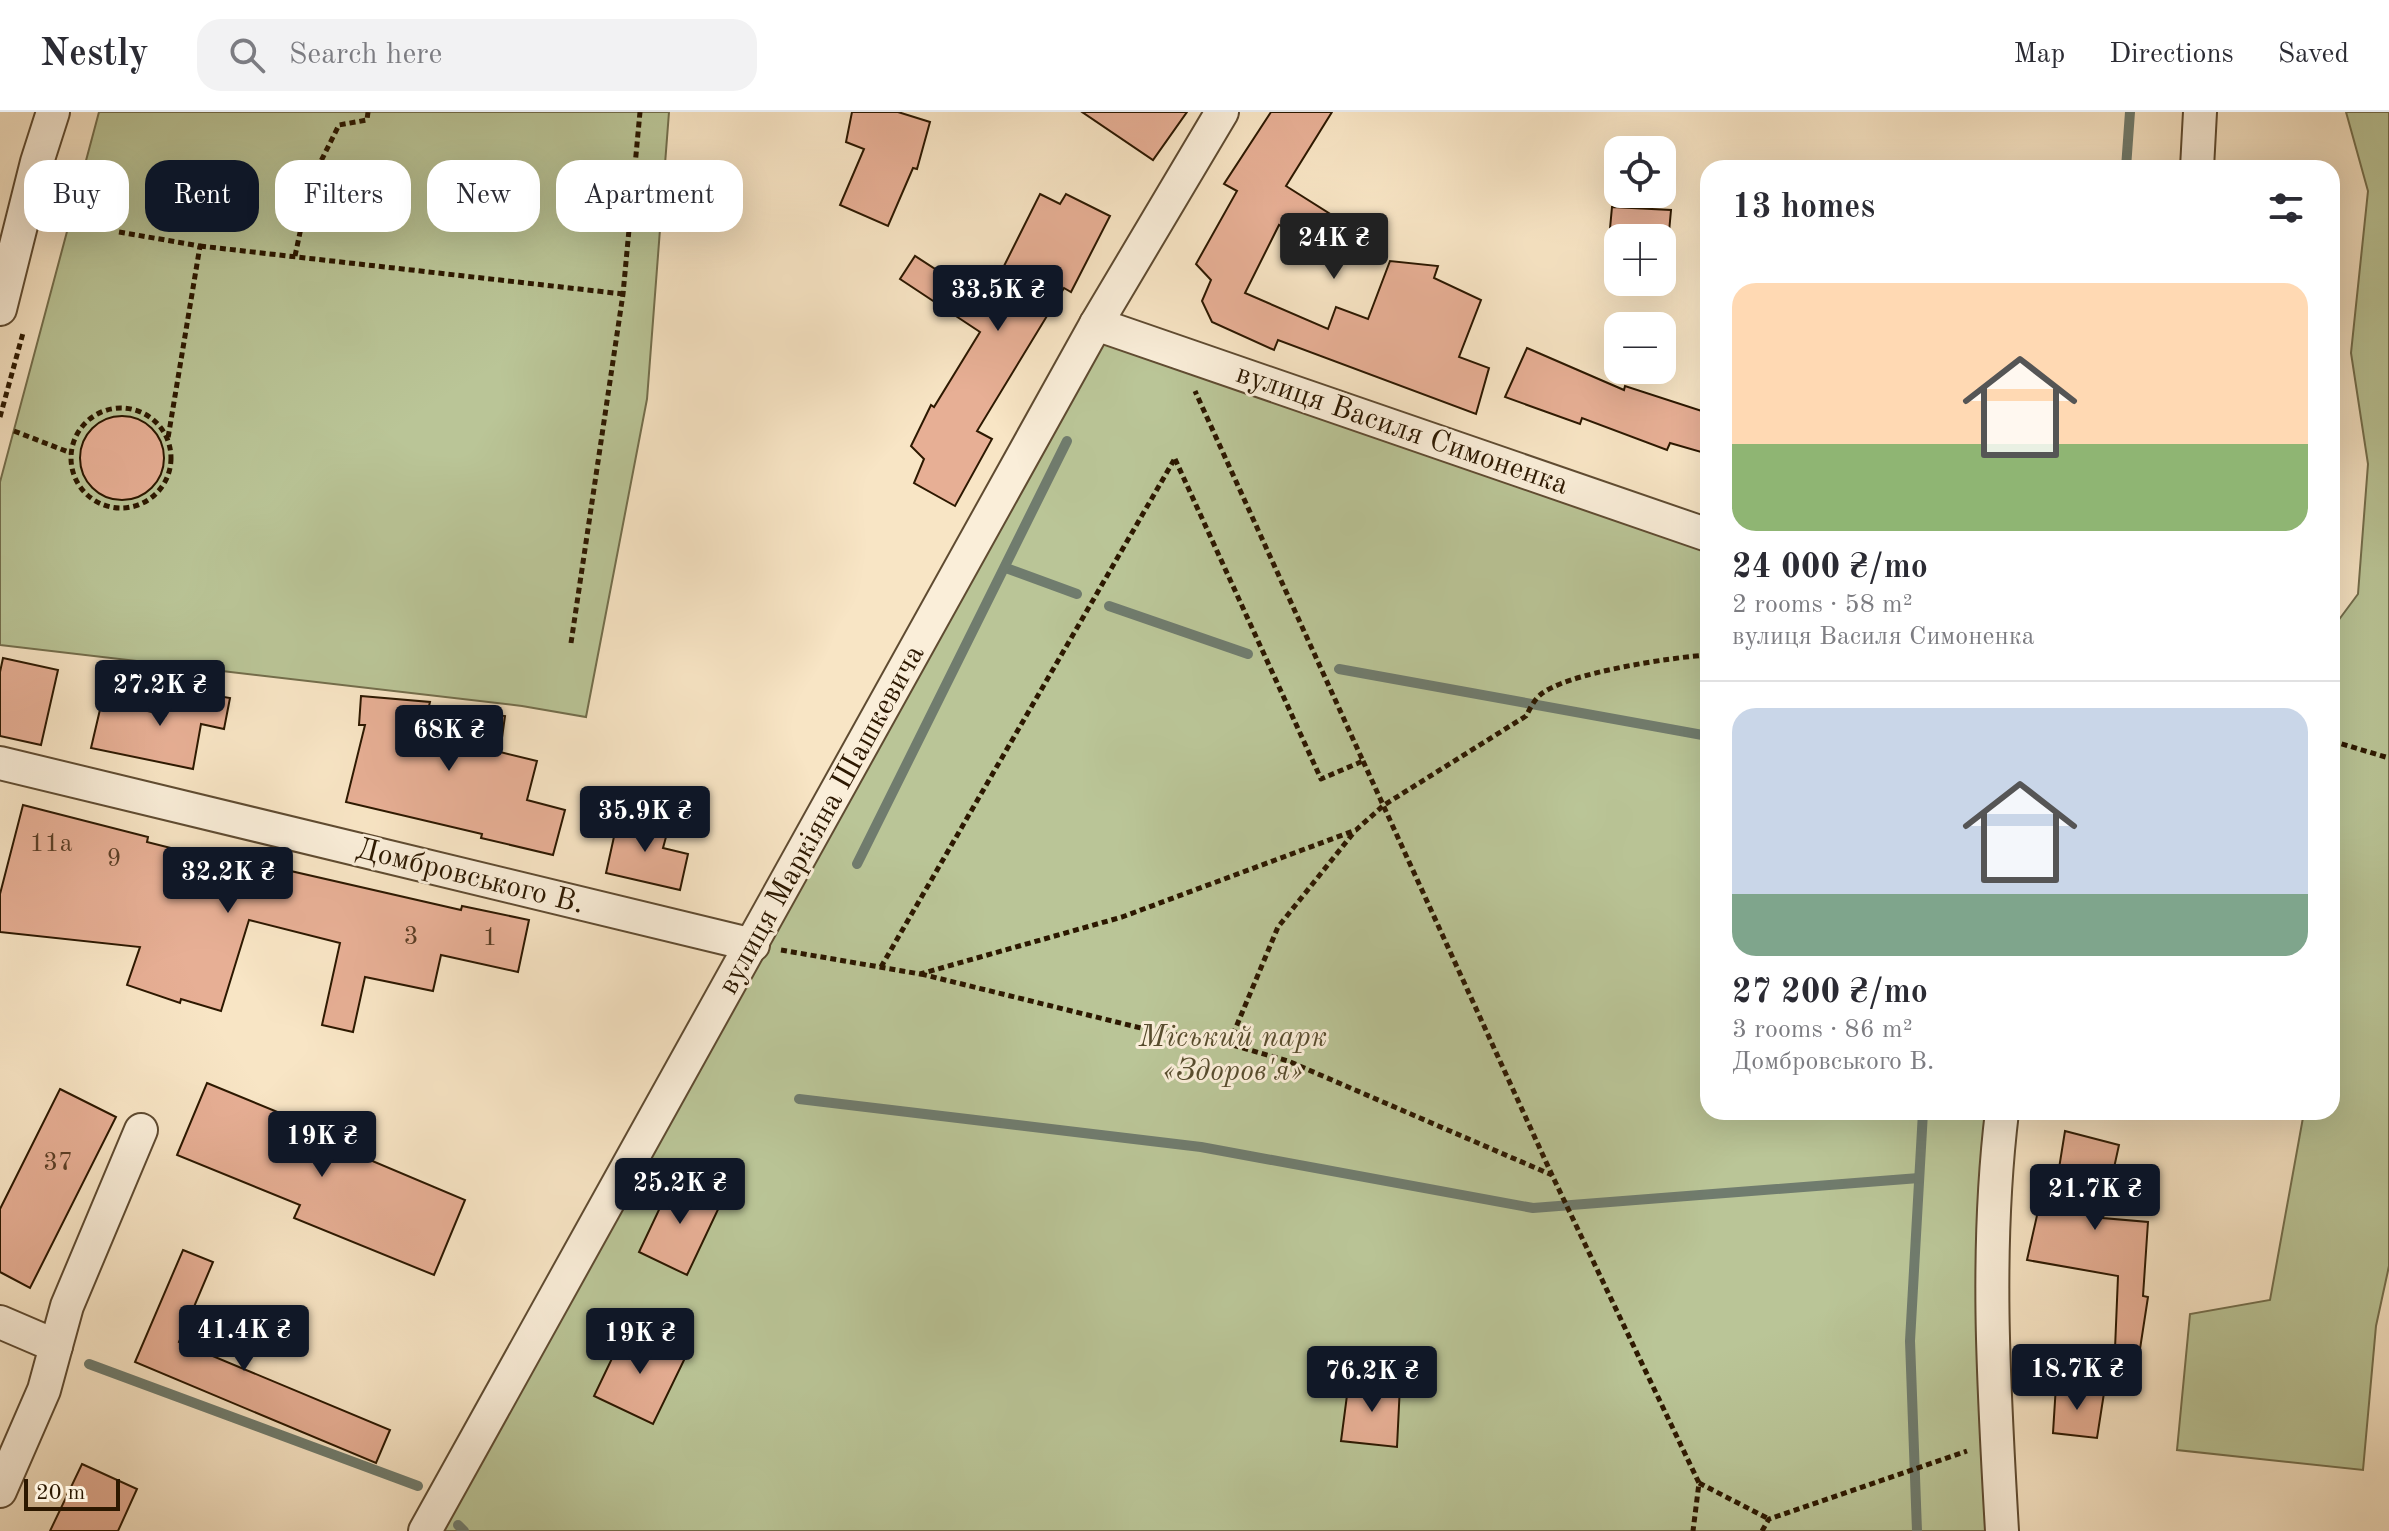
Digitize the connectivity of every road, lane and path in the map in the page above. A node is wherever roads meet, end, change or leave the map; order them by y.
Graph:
1 (53, 112) edge
2 (368, 112) edge
3 (640, 112) edge
4 (1222, 112) edge
5 (2200, 112) edge
6 (2197, 160) edge
7 (119, 232) dead end
8 (200, 246) junction
9 (295, 256) junction
10 (623, 294) junction
11 (0, 306) edge
12 (1096, 324) junction
13 (1178, 353) junction
14 (14, 431) dead end
15 (168, 439) junction
16 (71, 453) junction
17 (1700, 532) edge
18 (571, 643) dead end
19 (1700, 656) edge
20 (2340, 743) edge
21 (2389, 758) edge
22 (1363, 761) junction
23 (0, 763) edge
24 (1384, 805) junction
25 (1356, 830) junction
26 (753, 945) junction
27 (881, 967) junction
28 (920, 974) junction
29 (1229, 1044) junction
30 (2001, 1120) edge
31 (141, 1130) dead end
32 (1552, 1175) junction
33 (0, 1322) edge
34 (56, 1346) junction
35 (1996, 1443) junction
36 (1699, 1483) junction
37 (0, 1491) edge
38 (1769, 1519) junction
39 (425, 1531) edge
40 (1693, 1531) edge
41 (1762, 1531) edge
42 (2002, 1531) edge

1 - 11 street
2 - 9 path
3 - 10 path
4 - 12 street, вулиця Маркіяна Шашкевича
5 - 6 street
7 - 8 path
8 - 9 path
8 - 15 path
9 - 10 path
10 - 18 path
12 - 13 street, вулиця Василя Симоненка
12 - 26 street, вулиця Маркіяна Шашкевича
13 - 17 street, вулиця Василя Симоненка
13 - 22 path
14 - 16 path
15 - 16 path
15 - 16 path
19 - 24 path
20 - 21 path
22 - 24 path
22 - 27 path
23 - 26 street, Домбровського В.
24 - 25 path
24 - 32 path
25 - 28 path
25 - 29 path
26 - 27 path
26 - 39 street, вулиця Маркіяна Шашкевича
27 - 28 path
28 - 29 path
29 - 32 path
30 - 35 street
31 - 34 street
32 - 36 path
33 - 34 street
34 - 37 street
35 - 38 path
35 - 42 street
36 - 38 path
36 - 40 path
38 - 41 path

